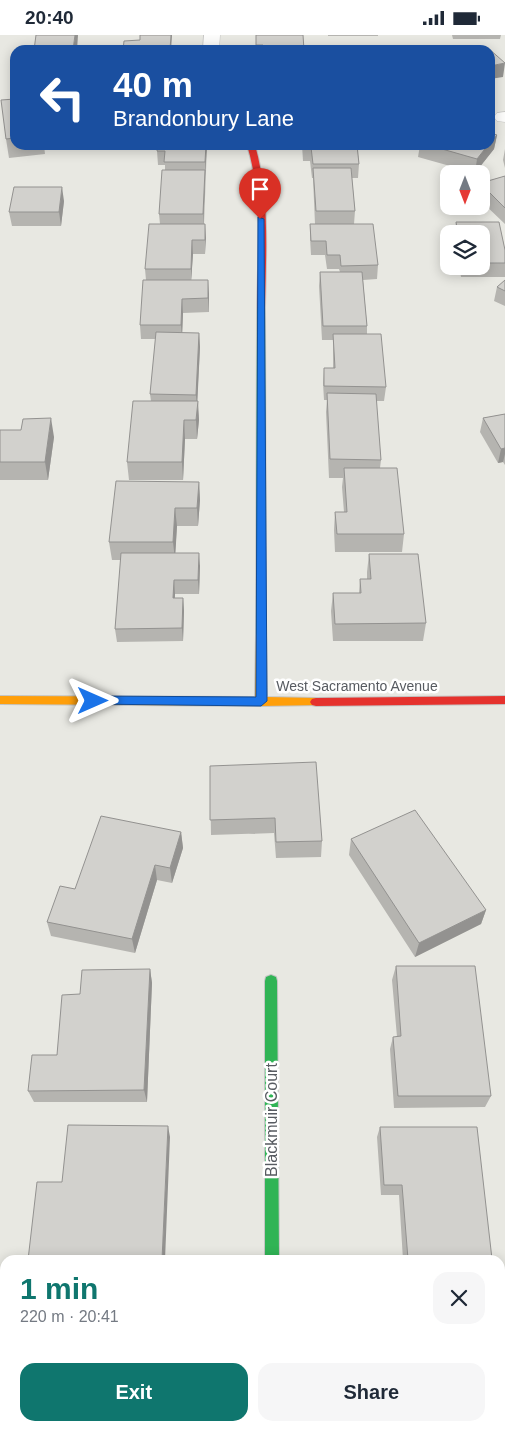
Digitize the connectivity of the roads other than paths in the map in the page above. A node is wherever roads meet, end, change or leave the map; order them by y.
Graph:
1 (254, 150) edge
2 (0, 700) edge
3 (505, 700) edge
4 (261, 701) junction
5 (270, 981) dead end
6 (272, 1255) edge

1 - 4 street
2 - 4 street, West Sacramento Avenue
3 - 4 street, West Sacramento Avenue
5 - 6 street, Blackmuir Court

